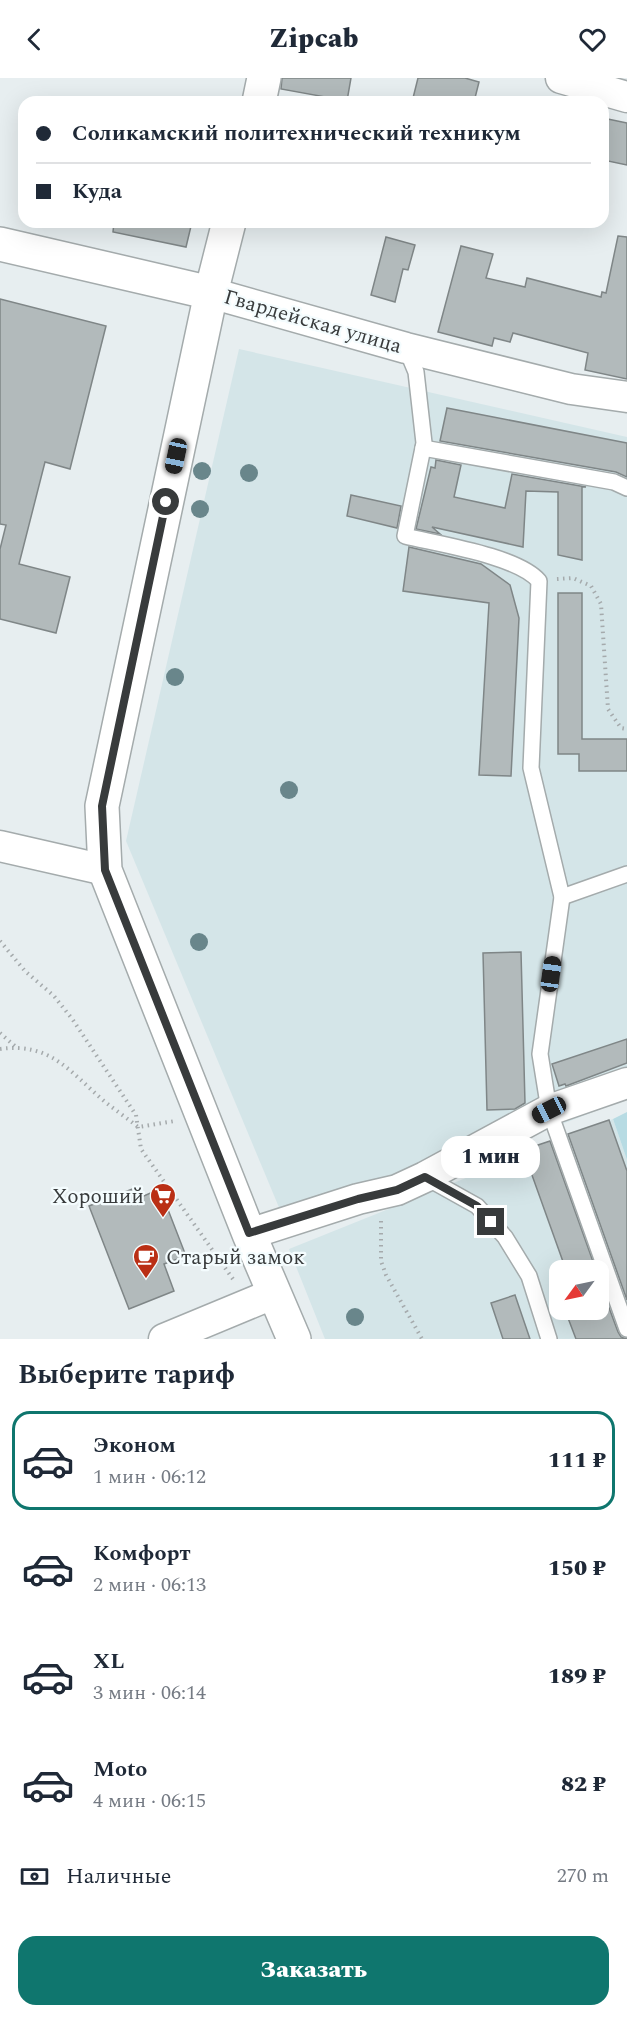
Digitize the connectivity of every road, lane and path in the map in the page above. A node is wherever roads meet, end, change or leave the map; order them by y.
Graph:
1 (264, 78) edge
2 (561, 78) edge
3 (260, 96) edge
4 (627, 97) edge
5 (227, 228) edge
6 (0, 244) edge
7 (211, 293) junction
8 (406, 348) junction
9 (627, 397) edge
10 (423, 448) junction
11 (627, 488) edge
12 (539, 581) junction
13 (627, 729) edge
14 (0, 846) edge
15 (105, 870) junction
16 (627, 874) edge
17 (562, 897) junction
18 (0, 940) edge
19 (0, 1033) edge
20 (17, 1047) junction
21 (0, 1049) edge
22 (627, 1083) edge
23 (549, 1110) junction
24 (203, 1117) junction
25 (138, 1127) junction
26 (425, 1177) junction
27 (379, 1194) junction
28 (249, 1233) junction
29 (263, 1298) junction
30 (627, 1329) edge
31 (164, 1339) edge
32 (294, 1339) edge
33 (422, 1339) edge
34 (549, 1339) edge

1 - 3 street
2 - 4 street
5 - 7 street
6 - 7 street, Гвардейская улица
7 - 8 street, Гвардейская улица
7 - 15 street
8 - 9 street, Гвардейская улица
8 - 10 lane
10 - 11 lane
10 - 12 lane
12 - 13 path
12 - 17 lane
14 - 15 street
15 - 24 street
16 - 17 lane
17 - 23 lane
18 - 25 path
19 - 20 path
20 - 21 path
20 - 25 path
22 - 23 street
23 - 26 street
23 - 30 lane
24 - 25 path
24 - 28 street
25 - 29 path
26 - 27 street
26 - 34 lane
27 - 28 street
27 - 33 path
28 - 29 street
29 - 31 street
29 - 32 street

